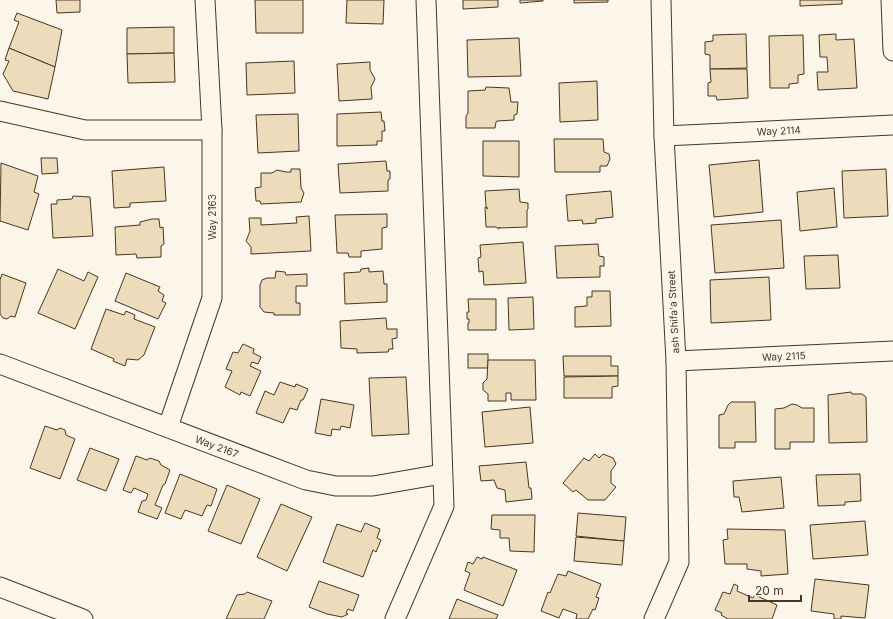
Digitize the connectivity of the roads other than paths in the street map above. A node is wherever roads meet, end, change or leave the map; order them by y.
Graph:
1 (205, 0) edge
2 (426, 0) edge
3 (660, 0) edge
4 (891, 0) edge
5 (893, 51) edge
6 (0, 111) edge
7 (893, 125) edge
8 (212, 130) junction
9 (664, 136) junction
10 (893, 351) edge
11 (676, 361) junction
12 (0, 364) edge
13 (168, 427) junction
14 (442, 474) junction
15 (0, 588) edge
16 (83, 619) edge
17 (395, 619) edge
18 (654, 619) edge

1 - 8 street, Way 2163
2 - 14 street
3 - 9 street, ash Shifa'a Street
4 - 5 street
6 - 8 street
7 - 9 street, Way 2114
8 - 13 street, Way 2163
9 - 11 street, ash Shifa'a Street
10 - 11 street, Way 2115
11 - 18 street, ash Shifa'a Street
12 - 13 street, Way 2167
13 - 14 street, Way 2167
14 - 17 street
15 - 16 street

